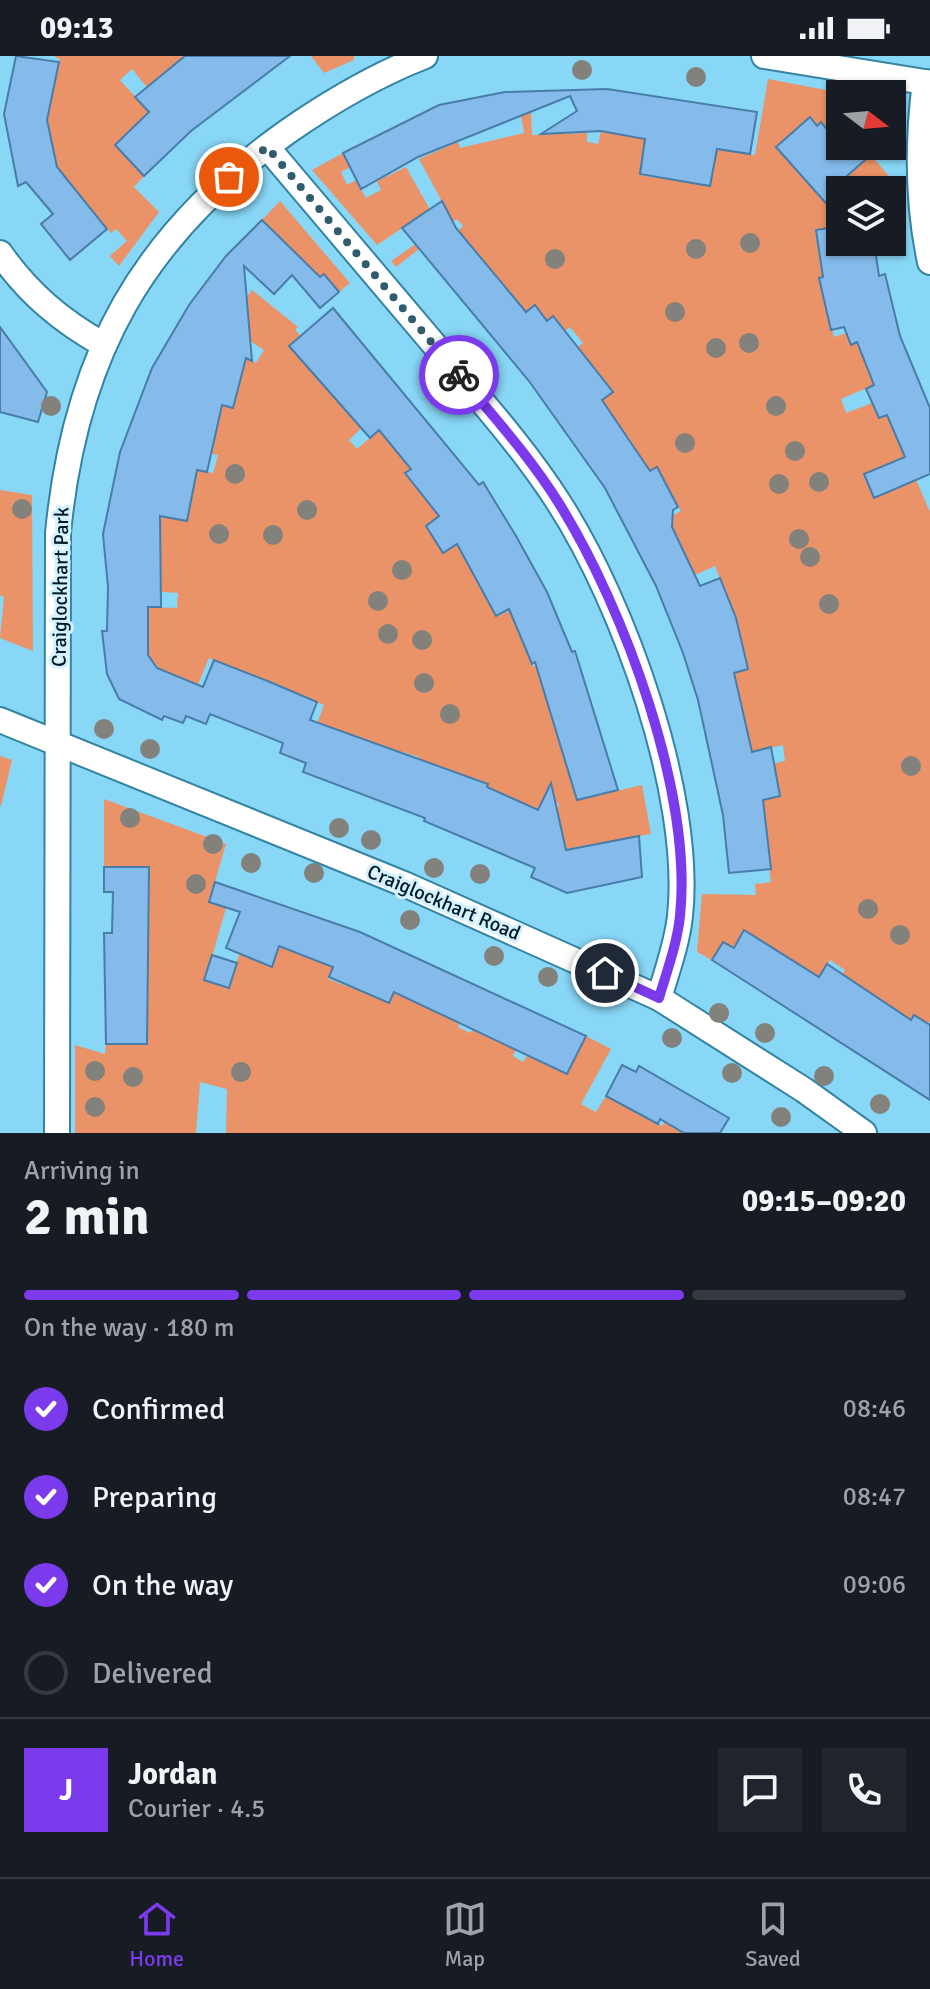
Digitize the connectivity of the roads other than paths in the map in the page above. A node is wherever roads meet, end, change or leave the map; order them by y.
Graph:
1 (425, 56) edge
2 (764, 56) edge
3 (928, 82) edge
4 (267, 147) junction
5 (0, 253) edge
6 (930, 262) edge
7 (104, 345) junction
8 (0, 720) edge
9 (59, 744) junction
10 (659, 998) junction
11 (57, 1133) edge
12 (864, 1133) edge

1 - 4 street, Craiglockhart Park
2 - 3 street
3 - 6 street
4 - 7 street, Craiglockhart Park
4 - 10 street
5 - 7 street
7 - 9 street, Craiglockhart Park
8 - 9 street, Craiglockhart Road
9 - 10 street, Craiglockhart Road
9 - 11 street, Craiglockhart Park
10 - 12 street, Craiglockhart Road

